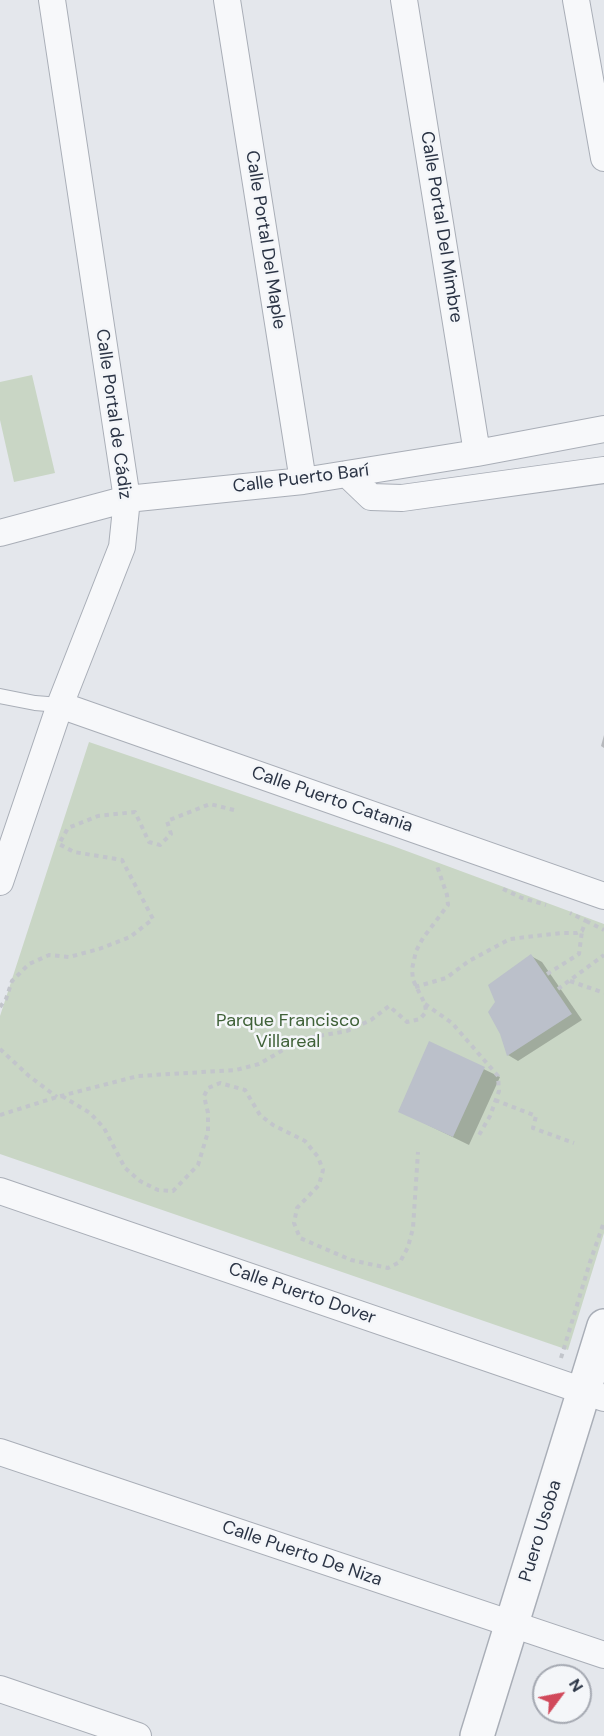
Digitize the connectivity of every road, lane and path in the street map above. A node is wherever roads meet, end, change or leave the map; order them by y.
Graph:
1 (52, 0) edge
2 (227, 0) edge
3 (405, 0) edge
4 (576, 0) edge
5 (604, 159) edge
6 (604, 429) edge
7 (477, 453) junction
8 (604, 470) edge
9 (347, 474) junction
10 (303, 481) junction
11 (127, 498) junction
12 (0, 533) edge
13 (0, 696) edge
14 (60, 705) junction
15 (234, 810) dead end
16 (446, 869) dead end
17 (0, 882) edge
18 (497, 887) dead end
19 (604, 896) edge
20 (554, 908) dead end
21 (562, 910) dead end
22 (586, 921) junction
23 (604, 930) edge
24 (582, 931) junction
25 (604, 956) edge
26 (547, 974) dead end
27 (570, 981) junction
28 (415, 987) junction
29 (558, 989) dead end
30 (604, 993) edge
31 (425, 1004) junction
32 (0, 1008) edge
33 (0, 1049) edge
34 (59, 1096) junction
35 (495, 1100) junction
36 (0, 1115) edge
37 (479, 1135) dead end
38 (574, 1143) dead end
39 (418, 1152) dead end
40 (0, 1191) edge
41 (604, 1222) edge
42 (604, 1326) edge
43 (580, 1390) edge
44 (0, 1452) edge
45 (513, 1624) junction
46 (604, 1655) edge
47 (0, 1689) edge
48 (138, 1736) edge
49 (477, 1736) edge

1 - 11 street, Calle Portal de Cádiz
2 - 10 street, Calle Portal Del Maple
3 - 7 street, Calle Portal Del Mimbre
4 - 5 street
6 - 7 street, Calle Puerto Barí
7 - 9 street, Calle Puerto Barí
8 - 9 street
9 - 10 street, Calle Puerto Barí
10 - 11 street, Calle Puerto Barí
11 - 12 street, Calle Puerto Barí
11 - 14 street, Calle Portal de Cádiz
13 - 14 lane
14 - 17 street, Calle Portal de Cádiz
14 - 19 street, Calle Puerto Catania
15 - 32 path
16 - 28 path
18 - 20 path
21 - 22 path
22 - 23 path
22 - 24 path
24 - 26 path
24 - 28 path
25 - 27 path
27 - 29 path
27 - 30 path
28 - 31 path
31 - 34 path
31 - 35 path
33 - 34 path
34 - 36 path
34 - 39 path
35 - 37 path
35 - 38 path
40 - 43 street, Calle Puerto Dover
41 - 43 path
42 - 43 street, Puero Usoba
43 - 45 street, Puero Usoba
44 - 45 street, Calle Puerto De Niza
45 - 46 street, Calle Puerto De Niza
45 - 49 street, Puero Usoba
47 - 48 street

